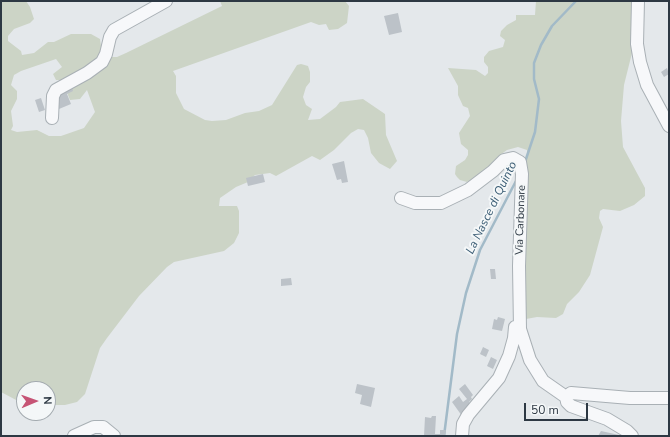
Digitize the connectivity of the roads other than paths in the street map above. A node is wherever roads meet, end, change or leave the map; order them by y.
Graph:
1 (166, 1) edge
2 (638, 1) edge
3 (52, 118) dead end
4 (669, 126) edge
5 (401, 198) dead end
6 (520, 329) junction
7 (566, 397) junction
8 (669, 398) edge
9 (74, 436) edge
10 (114, 436) edge
11 (462, 436) edge
12 (632, 436) edge

1 - 3 street
2 - 4 street
5 - 6 street, Via Carbonare
6 - 7 street, Via Carbonare
6 - 11 street
7 - 8 street
7 - 12 street, Via Carbonare
9 - 10 street

